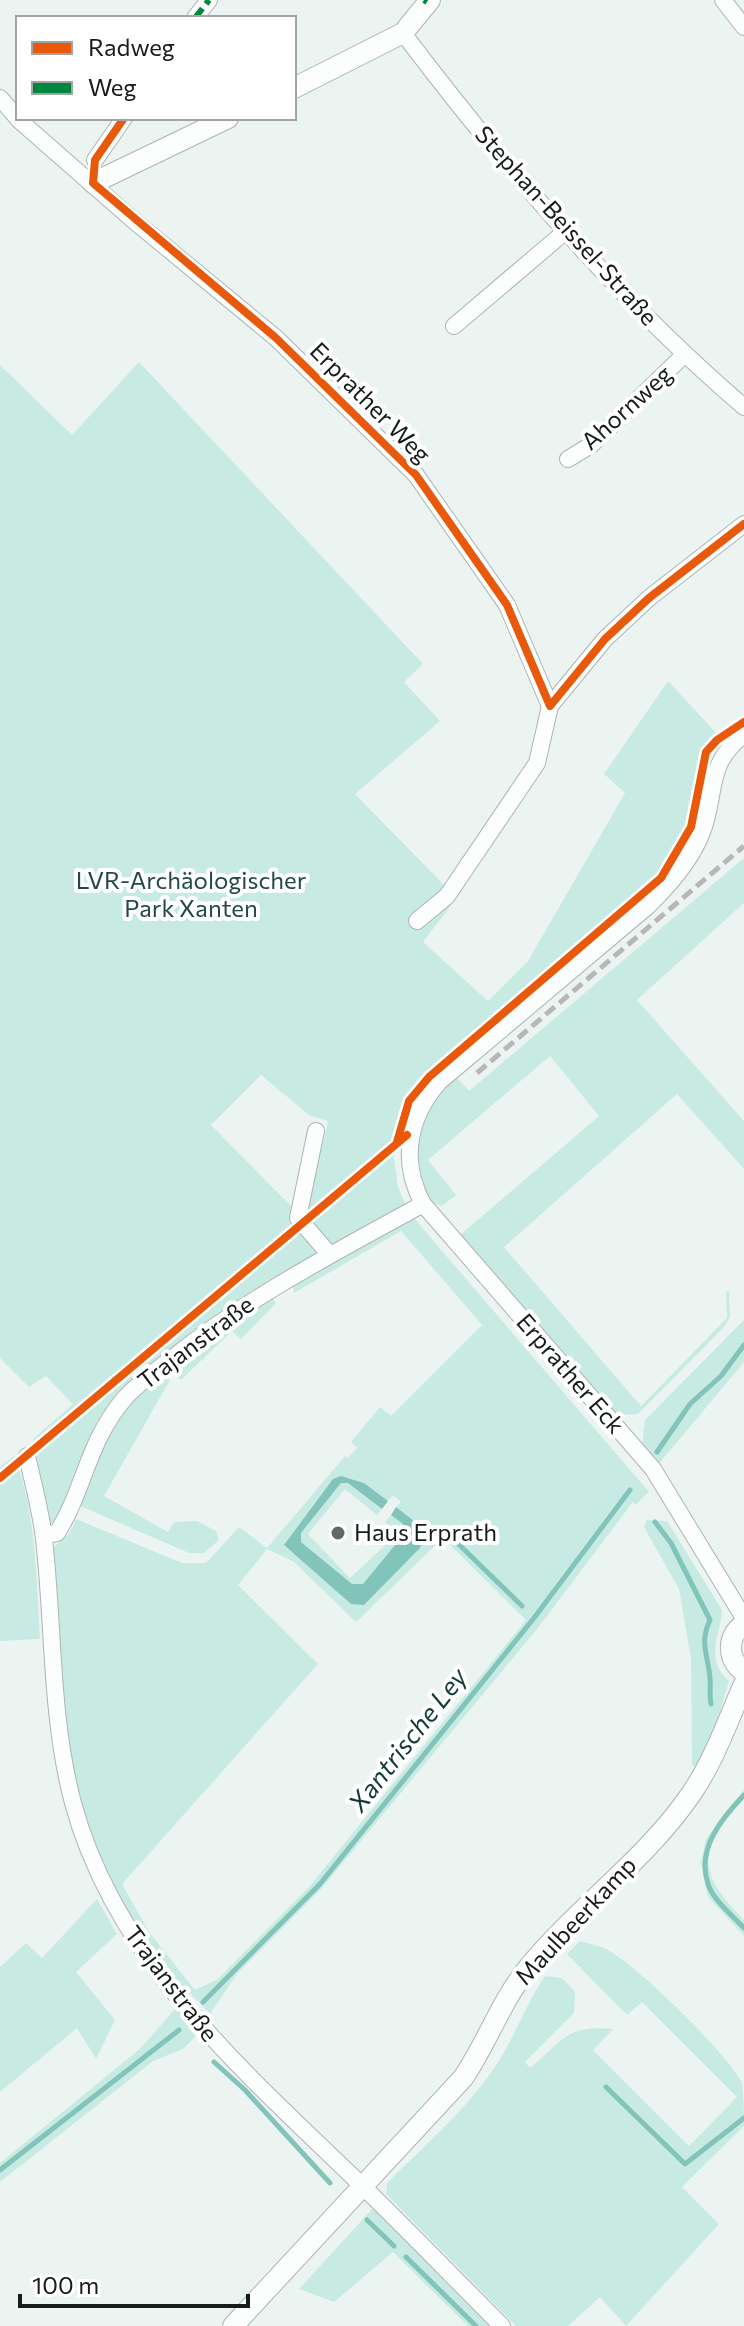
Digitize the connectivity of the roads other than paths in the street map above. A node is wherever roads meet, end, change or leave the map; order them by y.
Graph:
1 (209, 0) edge
2 (723, 0) edge
3 (427, 1) edge
4 (197, 16) edge
5 (744, 27) edge
6 (403, 33) junction
7 (296, 87) edge
8 (0, 98) edge
9 (16, 116) edge
10 (19, 120) edge
11 (123, 120) edge
12 (224, 120) edge
13 (95, 160) dead end
14 (93, 183) junction
15 (567, 230) junction
16 (454, 326) dead end
17 (684, 355) junction
18 (744, 407) edge
19 (568, 459) dead end
20 (744, 524) edge
21 (550, 706) junction
22 (744, 735) edge
23 (417, 921) dead end
24 (316, 1131) dead end
25 (423, 1204) junction
26 (330, 1255) junction
27 (27, 1456) dead end
28 (44, 1535) junction
29 (744, 1621) edge
30 (744, 1672) edge
31 (744, 1684) edge
32 (361, 2185) junction
33 (233, 2326) edge
34 (502, 2326) edge

1 - 4 street
2 - 5 street
3 - 6 street
6 - 7 street
6 - 15 street, Stephan-Beissel-Straße
8 - 9 street, Erprather Weg
10 - 14 street, Erprather Weg
11 - 13 street
12 - 14 street
14 - 21 street, Erprather Weg
15 - 16 street
15 - 17 street, Stephan-Beissel-Straße
17 - 18 street, Stephan-Beissel-Straße
17 - 19 street, Ahornweg
20 - 21 street
21 - 23 street
22 - 25 street, Erprather Eck
24 - 26 street
25 - 26 street, Trajanstraße
25 - 29 street, Erprather Eck
26 - 28 street, Trajanstraße
27 - 28 street, Trajanstraße
28 - 32 street, Trajanstraße
29 - 30 street
31 - 32 street, Maulbeerkamp
32 - 33 street, Maulbeerkamp
32 - 34 street, Trajanstraße

